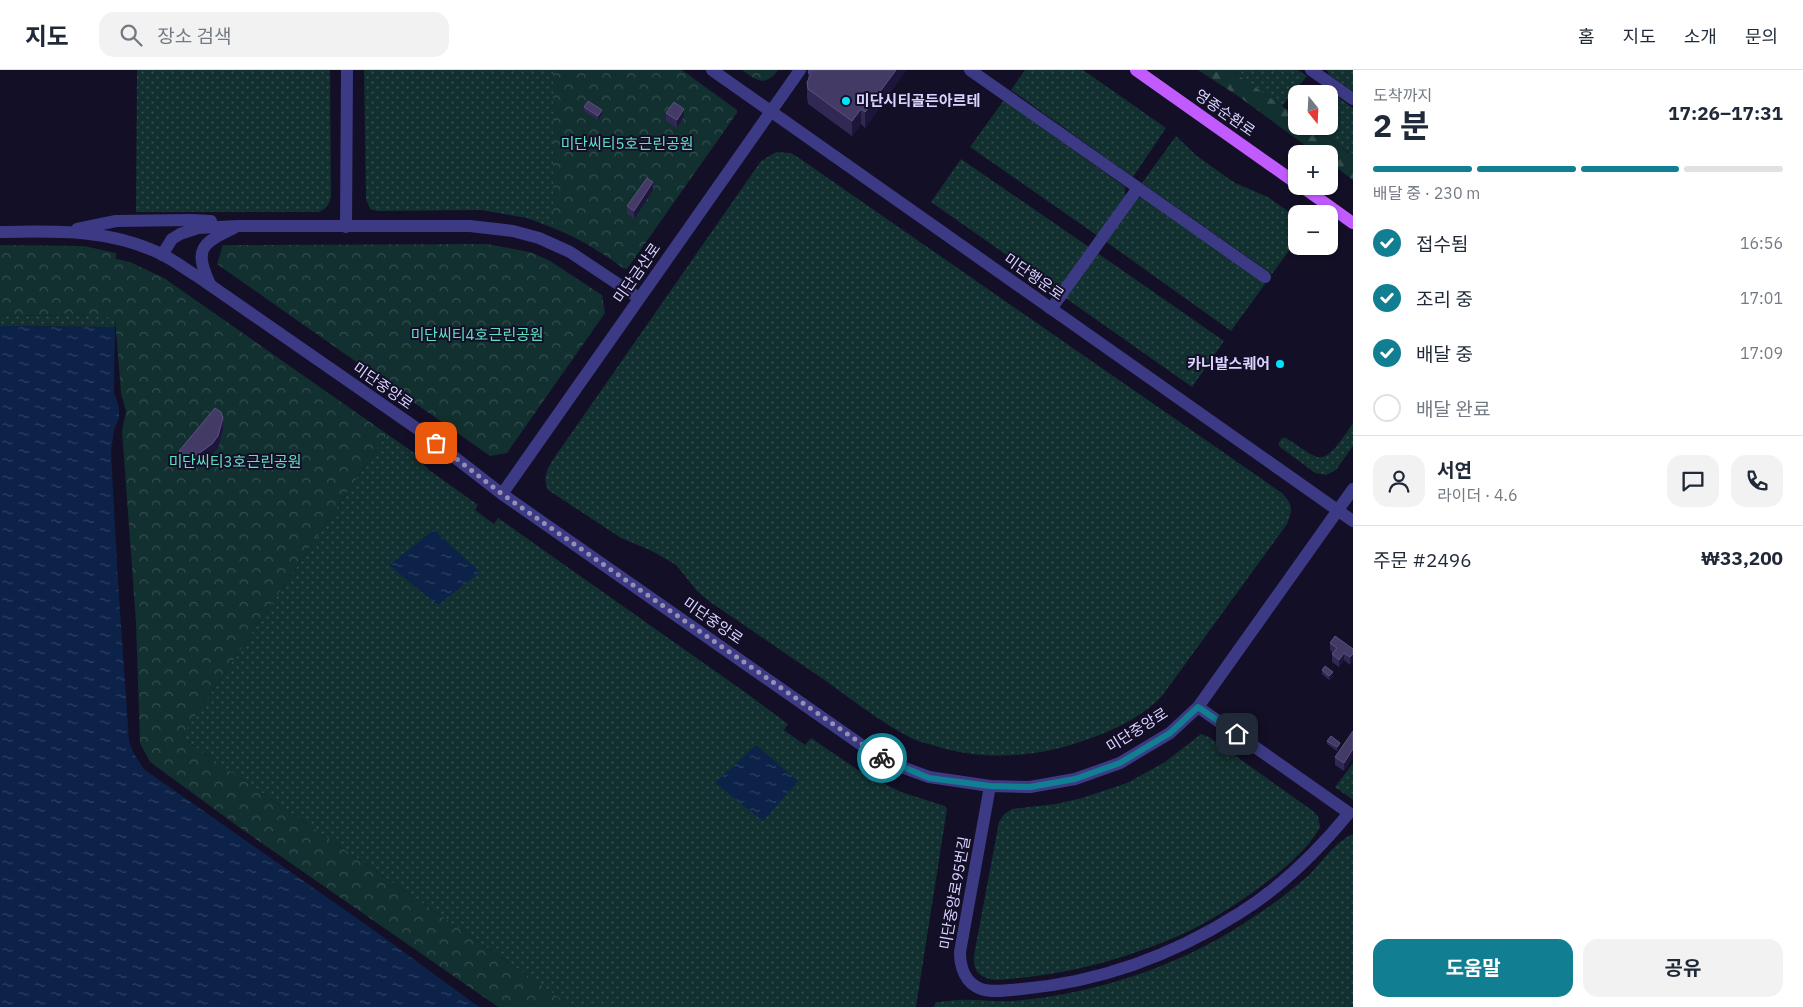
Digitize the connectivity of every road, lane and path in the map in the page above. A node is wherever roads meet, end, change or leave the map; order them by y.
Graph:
1 (347, 70) edge
2 (712, 70) edge
3 (800, 70) edge
4 (970, 70) edge
5 (1136, 70) edge
6 (1315, 71) edge
7 (1353, 99) edge
8 (771, 111) junction
9 (1288, 177) edge
10 (1138, 188) junction
11 (1314, 195) edge
12 (1353, 223) edge
13 (238, 226) junction
14 (346, 227) junction
15 (67, 231) junction
16 (0, 232) edge
17 (162, 255) junction
18 (1265, 277) dead end
19 (211, 286) junction
20 (639, 298) junction
21 (1051, 309) junction
22 (1353, 489) edge
23 (502, 494) junction
24 (1339, 510) junction
25 (1353, 521) edge
26 (1198, 707) junction
27 (990, 786) junction
28 (1351, 814) edge

1 - 14 street
2 - 8 street, 미단행운로
3 - 8 street, 미단금산로
4 - 10 street
5 - 9 main road, 영종순환로
6 - 7 street
8 - 20 street, 미단금산로
8 - 21 street, 미단행운로
10 - 18 street
10 - 21 street
11 - 12 main road
13 - 14 street
13 - 15 street
13 - 17 street
13 - 19 street
14 - 20 street
15 - 16 street, 미단중앙로
15 - 17 street, 미단중앙로
17 - 19 street, 미단중앙로
19 - 23 street, 미단중앙로
20 - 23 street, 미단금산로
21 - 24 street, 미단행운로
22 - 24 street, 미단중앙로
23 - 27 street, 미단중앙로
24 - 25 street, 미단행운로
24 - 26 street, 미단중앙로
26 - 27 street, 미단중앙로
26 - 28 street, 미단중앙로95번길
27 - 28 street, 미단중앙로95번길

